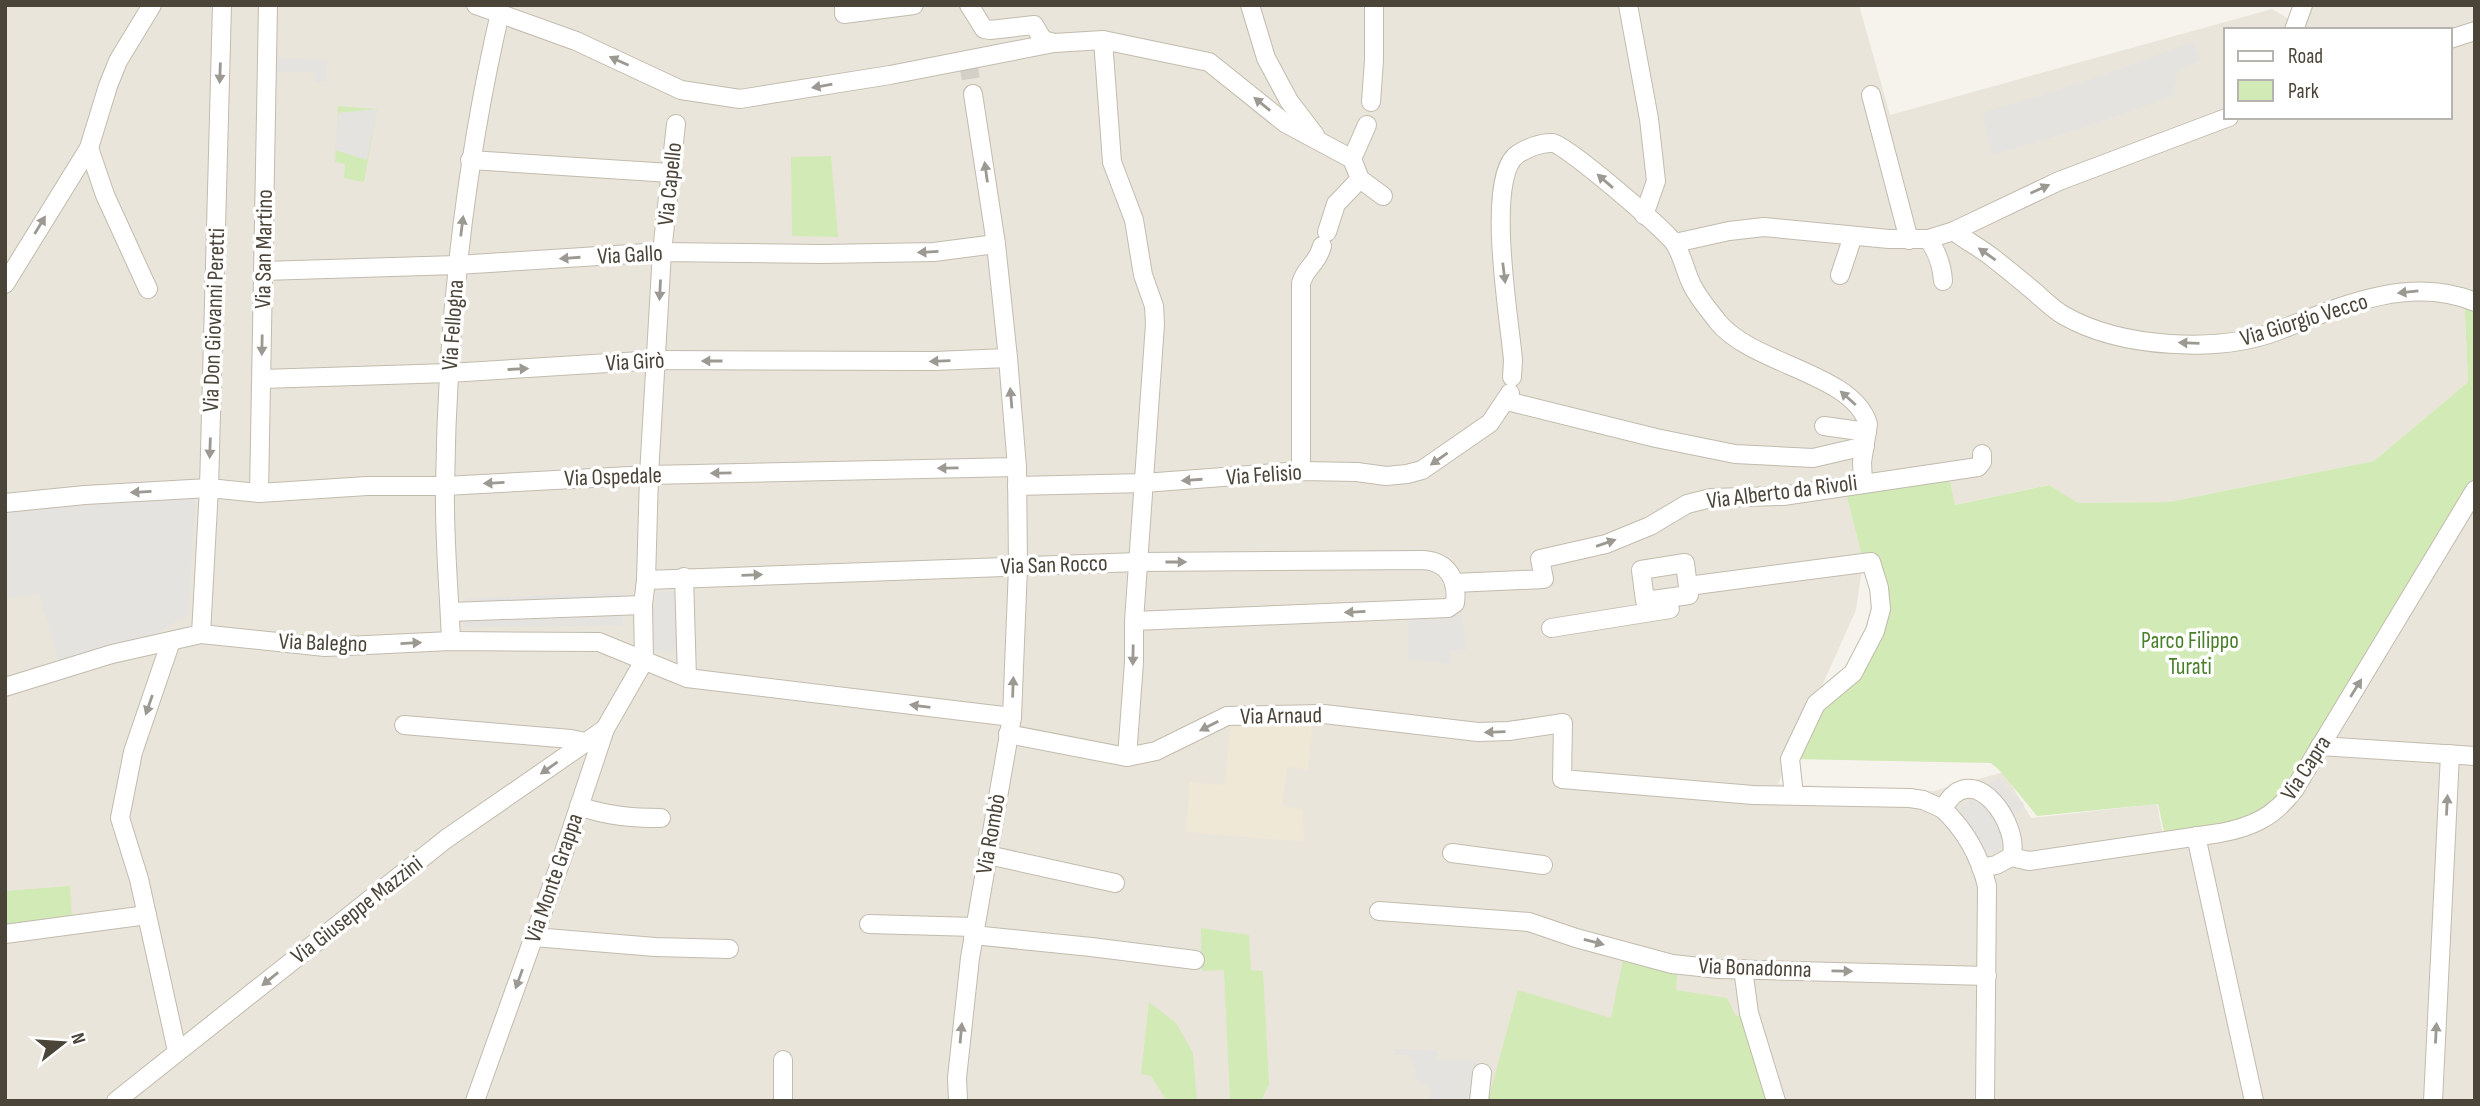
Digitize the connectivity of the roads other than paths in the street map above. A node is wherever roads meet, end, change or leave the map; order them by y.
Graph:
1 (152, 5) edge
2 (222, 5) edge
3 (268, 5) edge
4 (476, 5) edge
5 (914, 5) edge
6 (969, 5) edge
7 (1250, 5) edge
8 (1374, 5) edge
9 (1628, 5) edge
10 (2303, 5) edge
11 (844, 10) edge
12 (500, 13) junction
13 (2295, 28) edge
14 (2475, 31) edge
15 (2452, 38) edge
16 (1103, 40) junction
17 (1056, 43) junction
18 (973, 94) tunnel mouth
19 (1871, 95) dead end
20 (1371, 102) dead end
21 (2224, 119) edge
22 (677, 124) dead end
23 (1367, 125) dead end
24 (1319, 141) junction
25 (89, 148) junction
26 (1352, 159) junction
27 (470, 160) junction
28 (670, 173) junction
29 (1360, 179) junction
30 (1383, 196) dead end
31 (1644, 215) junction
32 (1954, 231) junction
33 (1853, 236) junction
34 (1928, 239) junction
35 (1909, 240) junction
36 (1675, 243) junction
37 (996, 244) junction
38 (662, 253) junction
39 (457, 265) junction
40 (263, 271) junction
41 (1840, 275) dead end
42 (1943, 281) dead end
43 (5, 284) edge
44 (148, 289) dead end
45 (2475, 302) edge
46 (1008, 358) junction
47 (657, 360) junction
48 (449, 373) junction
49 (262, 379) junction
50 (1510, 390) junction
51 (1824, 426) dead end
52 (1866, 439) junction
53 (1982, 454) dead end
54 (1017, 467) junction
55 (1301, 471) junction
56 (649, 475) junction
57 (1144, 483) junction
58 (1863, 483) junction
59 (445, 485) junction
60 (1017, 486) junction
61 (209, 488) junction
62 (2475, 490) edge
63 (259, 493) junction
64 (5, 503) edge
65 (1138, 562) junction
66 (1018, 567) junction
67 (684, 578) junction
68 (646, 580) junction
69 (1454, 583) junction
70 (1688, 586) dead end
71 (643, 605) junction
72 (1670, 609) dead end
73 (450, 612) junction
74 (1134, 621) junction
75 (1551, 628) dead end
76 (201, 634) junction
77 (171, 641) junction
78 (451, 641) junction
79 (644, 661) junction
80 (687, 678) junction
81 (5, 687) edge
82 (404, 725) dead end
83 (1010, 726) junction
84 (604, 729) junction
85 (585, 742) junction
86 (2320, 746) junction
87 (2450, 754) junction
88 (2475, 756) edge
89 (1127, 757) junction
90 (1794, 795) junction
91 (579, 806) junction
92 (1943, 809) junction
93 (661, 818) dead end
94 (2196, 836) junction
95 (1452, 852) dead end
96 (988, 855) junction
97 (2011, 856) junction
98 (1543, 865) dead end
99 (1981, 867) junction
100 (1115, 883) dead end
101 (1379, 911) dead end
102 (148, 915) junction
103 (869, 924) dead end
104 (974, 931) junction
105 (5, 934) edge
106 (534, 937) junction
107 (729, 949) dead end
108 (1195, 961) dead end
109 (1743, 969) junction
110 (1987, 976) junction
111 (177, 1051) junction
112 (783, 1060) dead end
113 (1482, 1073) dead end
114 (116, 1101) edge
115 (475, 1101) edge
116 (783, 1101) edge
117 (958, 1101) edge
118 (1479, 1101) edge
119 (1776, 1101) edge
120 (1985, 1101) edge
121 (2254, 1101) edge
122 (2433, 1101) edge

1 - 25 street
2 -> 61 street, Via Don Giovanni Peretti
3 - 40 street, Via San Martino
4 - 12 street
5 - 11 street
6 - 17 street
7 - 24 street
8 - 20 street
9 - 31 street
10 - 13 street
17 -> 12 street
12 - 27 street, Via Fellogna
14 - 15 street
16 - 17 street
24 -> 16 street
16 - 57 street
37 -> 18 street, Via Rombò
19 - 35 street
32 -> 21 street
22 - 28 street, Via Capello
23 - 26 street
24 - 26 street
43 -> 25 street
25 - 44 street
26 - 29 street
27 - 28 street
39 -> 27 street, Via Fellogna
28 - 38 street, Via Capello
29 - 30 street
29 - 55 street
31 - 36 street
31 -> 50 street
32 - 34 street
45 -> 32 street, Via Giorgio Vecco
33 - 35 street
33 - 36 street
33 - 41 street
34 - 35 street
34 - 42 street
52 -> 36 street
37 -> 38 street, Via Gallo
37 - 46 street, Via Rombò
38 -> 39 street, Via Gallo
38 -> 47 street, Via Capello
39 - 40 street, Via Gallo
39 - 48 street, Via Fellogna
40 -> 49 street, Via San Martino
46 -> 47 street, Via Girò
54 -> 46 street, Via Rombò
48 -> 47 street, Via Girò
47 - 56 street, Via Capello
48 - 49 street, Via Girò
48 - 59 street, Via Fellogna
49 - 63 street, Via San Martino
50 - 52 street
50 -> 55 street, Via Felisio
51 - 52 street
52 - 58 street
53 - 58 street, Via Alberto da Rivoli
54 -> 56 street, Via Ospedale
54 - 60 street, Via Rombò
55 -> 57 street, Via Felisio
56 -> 59 street, Via Ospedale
56 - 68 street, Via Capello
57 - 60 street, Via Felisio
57 - 65 street
69 -> 58 street, Via Alberto da Rivoli
59 - 63 street, Via Ospedale
59 - 73 street, Via Fellogna
60 - 66 street, Via Rombò
61 - 63 street, Via Ospedale
61 -> 64 street, Via Ospedale
61 - 76 street, Via Don Giovanni Peretti
86 -> 62 street, Via Capra
65 - 66 street, Via San Rocco
65 -> 69 street, Via San Rocco
65 - 74 street
67 -> 66 street, Via San Rocco
83 -> 66 street, Via Rombò
67 - 68 street, Via San Rocco
67 - 80 street
68 - 71 street, Via Capello
69 -> 74 street
70 - 90 street
71 - 73 street
71 - 79 street, Via Capello
72 - 75 street
73 - 78 street, Via Fellogna
74 -> 89 street
76 - 77 street, Via Balegno
76 -> 78 street, Via Balegno
77 - 81 street, Via Balegno
77 -> 102 street
78 - 79 street, Via Balegno
79 - 80 street, Via Balegno
79 - 84 street, Via Monte Grappa
83 -> 80 street, Via Arnaud
82 - 85 street
83 - 89 street, Via Arnaud
83 - 96 street, Via Rombò
84 - 85 street, Via Giuseppe Mazzini
84 - 91 street, Via Monte Grappa
85 -> 111 street, Via Giuseppe Mazzini
86 - 87 street
86 - 94 street, Via Capra
87 - 88 street
122 -> 87 street
90 -> 89 street, Via Arnaud
90 - 92 street
91 - 93 street
91 - 106 street, Via Monte Grappa
92 - 97 street
92 - 99 street
94 - 97 street, Via Capra
94 - 121 street
95 - 98 street
96 - 100 street
96 - 104 street, Via Rombò
97 - 99 street
99 - 110 street
101 -> 109 street, Via Bonadonna
102 - 105 street
102 - 111 street
103 - 104 street
104 - 108 street
117 -> 104 street, Via Rombò
106 - 107 street
106 -> 115 street, Via Monte Grappa
109 -> 110 street, Via Bonadonna
109 - 119 street
110 - 120 street
111 - 114 street, Via Giuseppe Mazzini
112 - 116 street
113 - 118 street

